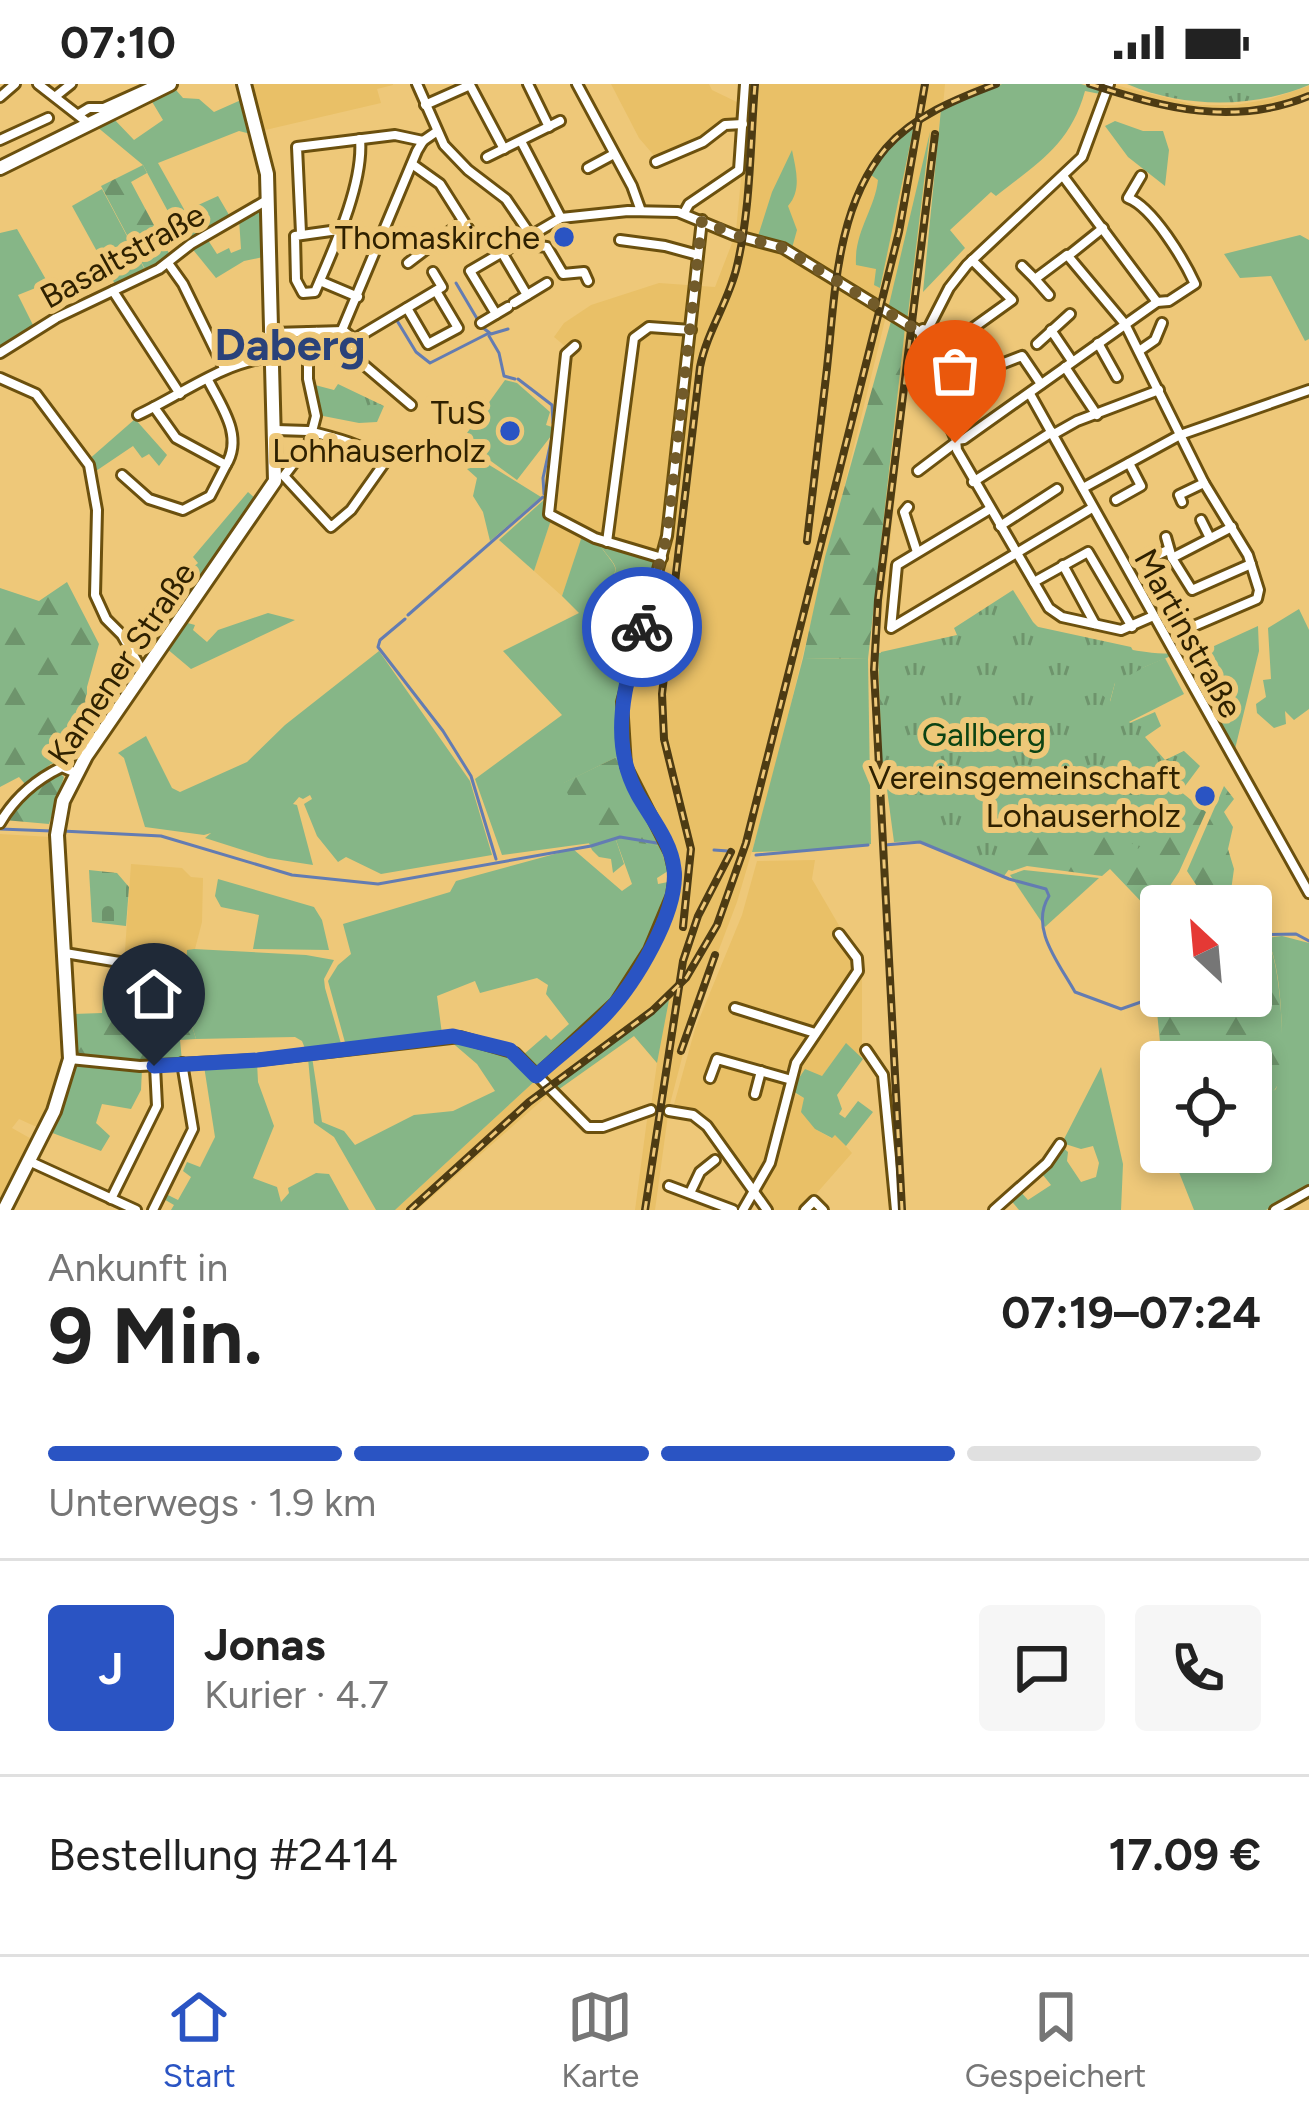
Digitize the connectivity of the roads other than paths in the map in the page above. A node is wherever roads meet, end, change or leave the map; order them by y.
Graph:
1 (15, 84) edge
2 (38, 84) edge
3 (71, 84) edge
4 (157, 84) edge
5 (170, 84) edge
6 (241, 84) edge
7 (416, 84) edge
8 (471, 84) edge
9 (529, 84) edge
10 (578, 84) edge
11 (745, 84) edge
12 (1109, 84) edge
13 (56, 96) junction
14 (0, 97) edge
15 (425, 105) junction
16 (48, 118) dead end
17 (83, 118) junction
18 (560, 122) dead end
19 (743, 124) junction
20 (549, 127) junction
21 (436, 132) junction
22 (360, 139) junction
23 (0, 140) edge
24 (423, 141) junction
25 (522, 143) junction
26 (504, 149) junction
27 (614, 154) junction
28 (488, 157) dead end
29 (656, 162) dead end
30 (412, 164) junction
31 (588, 167) dead end
32 (0, 168) edge
33 (1063, 176) junction
34 (1141, 176) dead end
35 (268, 200) junction
36 (641, 211) junction
37 (684, 213) junction
38 (560, 218) junction
39 (463, 220) junction
40 (702, 220) junction
41 (1102, 228) junction
42 (338, 229) junction
43 (530, 233) junction
44 (298, 235) junction
45 (620, 240) dead end
46 (476, 241) dead end
47 (379, 245) junction
48 (501, 251) junction
49 (1068, 254) junction
50 (698, 256) junction
51 (972, 260) junction
52 (168, 262) junction
53 (408, 262) dead end
54 (1022, 266) dead end
55 (433, 272) dead end
56 (565, 276) junction
57 (1035, 279) junction
58 (320, 281) junction
59 (419, 281) dead end
60 (588, 281) dead end
61 (113, 291) junction
62 (432, 293) junction
63 (527, 295) junction
64 (1049, 295) dead end
65 (358, 297) junction
66 (1157, 302) junction
67 (406, 308) junction
68 (496, 314) junction
69 (1070, 314) dead end
70 (1162, 322) dead end
71 (481, 323) dead end
72 (1125, 324) junction
73 (946, 329) dead end
74 (691, 330) junction
75 (1051, 330) junction
76 (344, 331) junction
77 (313, 332) junction
78 (924, 333) junction
79 (273, 334) junction
80 (355, 340) junction
81 (337, 342) junction
82 (1098, 343) junction
83 (1037, 344) dead end
84 (575, 346) dead end
85 (347, 351) junction
86 (1139, 351) junction
87 (0, 353) edge
88 (273, 357) junction
89 (1068, 364) junction
90 (224, 368) junction
91 (1118, 377) dead end
92 (0, 378) edge
93 (208, 380) junction
94 (1041, 384) junction
95 (934, 390) junction
96 (1159, 390) junction
97 (1309, 390) edge
98 (180, 394) junction
99 (1030, 394) junction
100 (411, 405) dead end
101 (154, 407) junction
102 (138, 415) dead end
103 (1097, 415) junction
104 (276, 430) junction
105 (312, 432) junction
106 (1053, 433) junction
107 (1180, 435) junction
108 (956, 441) junction
109 (1129, 463) junction
110 (226, 465) junction
111 (917, 471) dead end
112 (122, 475) dead end
113 (973, 482) junction
114 (1204, 483) junction
115 (1083, 488) junction
116 (1057, 489) dead end
117 (1179, 496) dead end
118 (1115, 500) dead end
119 (908, 507) dead end
120 (1093, 508) junction
121 (990, 509) junction
122 (1202, 520) dead end
123 (1000, 526) junction
124 (1232, 527) junction
125 (1166, 537) dead end
126 (1210, 538) junction
127 (607, 542) junction
128 (917, 552) junction
129 (1016, 553) junction
130 (1170, 554) junction
131 (1156, 556) dead end
132 (662, 558) junction
133 (1251, 564) junction
134 (1063, 565) junction
135 (1034, 583) junction
136 (1151, 616) junction
137 (1094, 624) junction
138 (1194, 626) dead end
139 (1132, 627) junction
140 (144, 673) junction
141 (86, 756) junction
142 (57, 769) junction
143 (76, 774) junction
144 (0, 823) edge
145 (1309, 893) edge
146 (838, 934) dead end
147 (65, 953) junction
148 (180, 972) dead end
149 (736, 1008) dead end
150 (814, 1033) junction
151 (866, 1049) dead end
152 (70, 1059) junction
153 (182, 1064) junction
154 (154, 1066) junction
155 (761, 1071) junction
156 (536, 1076) junction
157 (710, 1078) dead end
158 (788, 1079) junction
159 (755, 1094) dead end
160 (651, 1109) dead end
161 (669, 1111) dead end
162 (1060, 1144) dead end
163 (715, 1160) dead end
164 (31, 1162) junction
165 (670, 1186) dead end
166 (1309, 1191) edge
167 (754, 1192) junction
168 (690, 1193) junction
169 (111, 1199) junction
170 (4, 1210) edge
171 (136, 1210) edge
172 (153, 1210) edge
173 (733, 1210) edge
174 (743, 1210) edge
175 (767, 1210) edge
176 (805, 1210) edge
177 (823, 1210) edge
178 (896, 1210) edge
179 (994, 1210) edge
180 (1275, 1210) edge

1 - 14 street
2 - 13 street
3 - 13 street
4 - 17 street
5 - 17 main road
6 - 35 main road, Kamener Straße
7 - 15 street
8 - 15 street
8 - 26 street
9 - 20 street
10 - 27 street
11 - 19 street
12 - 33 street
13 - 17 street
15 - 21 street
16 - 23 street
17 - 32 main road
18 - 20 street
19 - 29 street
19 - 37 street
20 - 25 street
21 - 24 street
21 - 43 street
22 - 24 street
22 - 42 street
22 - 44 street
24 - 30 street
25 - 26 street
25 - 38 street
26 - 28 street
27 - 31 street
27 - 36 street
30 - 39 street
30 - 47 street
33 - 41 street
33 - 51 street
34 - 66 street
35 - 52 street, Basaltstraße
35 - 79 main road, Kamener Straße
36 - 37 street
36 - 38 street
37 - 40 street
38 - 43 street
39 - 46 street
39 - 53 street
40 - 50 street
40 - 78 street
41 - 49 street
41 - 66 street
42 - 44 street
42 - 47 street
42 - 58 street
43 - 48 street
43 - 56 street
44 - 58 street
45 - 50 street
47 - 65 street
48 - 63 street
48 - 68 street
49 - 57 street
49 - 72 street
50 - 74 street
51 - 73 street
51 - 78 street
52 - 61 street, Basaltstraße
52 - 90 street
54 - 57 street
55 - 62 street
56 - 60 street
56 - 63 street
57 - 64 street
58 - 65 street
59 - 62 street
61 - 87 street, Basaltstraße
61 - 98 street
62 - 67 street
62 - 67 street
63 - 68 street
65 - 76 street
66 - 72 street
67 - 80 street
68 - 71 street
69 - 75 street
70 - 86 street
72 - 82 street
72 - 86 street
74 - 127 street
74 - 132 street
75 - 83 street
75 - 89 street
76 - 77 street
76 - 80 street
76 - 81 street
77 - 79 street
77 - 81 street
77 - 105 street
78 - 95 street
79 - 88 main road, Kamener Straße
80 - 85 street
81 - 85 street
82 - 89 street
82 - 91 street
84 - 127 street
85 - 100 street
86 - 96 street
88 - 90 street
88 - 104 main road, Kamener Straße
89 - 94 street
89 - 103 street
90 - 93 street
92 - 140 street
93 - 98 street
93 - 110 street
94 - 95 street
94 - 99 street
95 - 108 street
96 - 103 street
96 - 107 street
97 - 107 street
98 - 101 street
99 - 106 street, Martinstraße
99 - 108 street
101 - 102 street
101 - 110 street
103 - 106 street
104 - 105 street
104 - 140 main road, Kamener Straße
105 - 105 street
106 - 113 street
106 - 115 street, Martinstraße
107 - 109 street
107 - 114 street
108 - 111 street
108 - 113 street
109 - 115 street
109 - 118 street
110 - 112 street
113 - 121 street
114 - 117 street
114 - 124 street
115 - 120 street, Martinstraße
116 - 123 street
119 - 128 street
120 - 129 street
120 - 136 street, Martinstraße
121 - 123 street
121 - 128 street
122 - 126 street
123 - 129 street
124 - 126 street
124 - 133 street
125 - 130 street
126 - 130 street
127 - 132 street
128 - 129 street
129 - 135 street
130 - 131 street
130 - 133 street
132 - 156 street
133 - 138 street
134 - 135 street
134 - 137 street
134 - 139 street
135 - 137 street
136 - 139 street
136 - 145 street, Martinstraße
137 - 139 street
140 - 141 main road, Kamener Straße
141 - 142 street
141 - 143 main road, Kamener Straße
142 - 143 street
142 - 144 street
143 - 147 main road, Kamener Straße
146 - 150 street
147 - 148 street
147 - 152 main road, Kamener Straße
149 - 150 street
150 - 158 street
151 - 178 street
152 - 154 street
152 - 164 main road, Kamener Straße
153 - 154 street
153 - 156 street
153 - 172 street
154 - 169 street
155 - 157 street
155 - 158 street
155 - 159 street
156 - 160 street
158 - 167 street
161 - 167 street
162 - 179 street
163 - 168 street
164 - 169 street
164 - 170 main road, Kamener Straße
165 - 168 street
166 - 180 street
167 - 174 street
167 - 175 street
168 - 173 street
169 - 171 street
176 - 177 street

